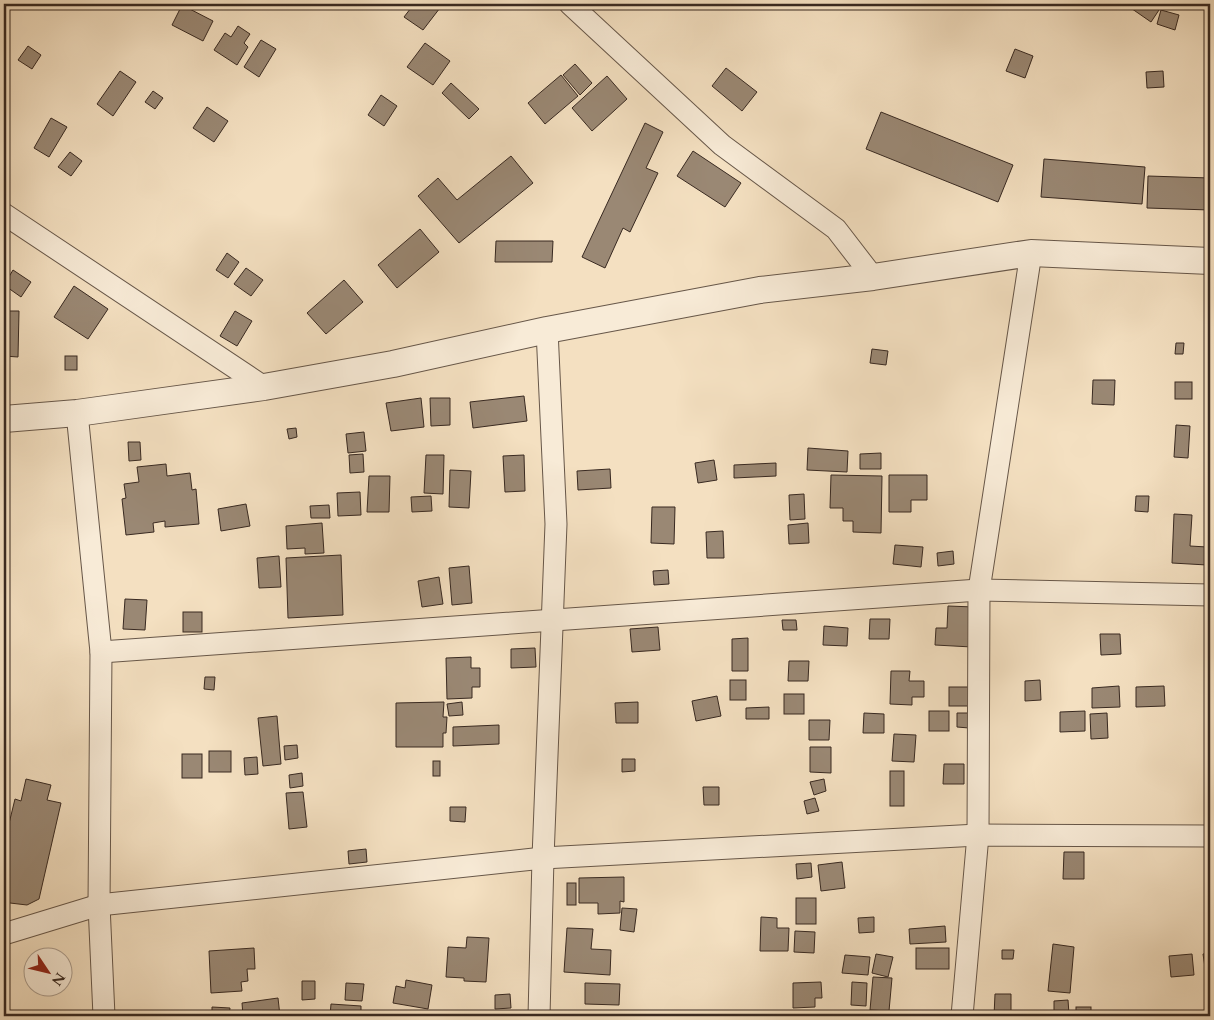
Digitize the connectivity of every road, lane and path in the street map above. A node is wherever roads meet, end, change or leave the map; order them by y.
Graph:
1 (570, 4) edge
2 (4, 214) edge
3 (1031, 253) junction
4 (1210, 261) edge
5 (874, 277) junction
6 (547, 330) junction
7 (264, 387) junction
8 (77, 412) junction
9 (4, 419) edge
10 (979, 590) junction
11 (1210, 595) edge
12 (553, 620) junction
13 (101, 652) junction
14 (978, 835) junction
15 (1210, 836) edge
16 (543, 858) junction
17 (99, 905) junction
18 (4, 934) edge
19 (104, 1016) edge
20 (539, 1016) edge
21 (962, 1016) edge

1 - 5 street
2 - 7 street
3 - 4 street
3 - 5 street
3 - 10 street
5 - 6 street
6 - 7 street
6 - 12 street
7 - 8 street
8 - 9 street
8 - 13 street
10 - 11 street
10 - 12 street
10 - 14 street
12 - 13 street
12 - 16 street
13 - 17 street
14 - 15 street
14 - 16 street
14 - 21 street
16 - 17 street
16 - 20 street
17 - 18 street
17 - 19 street

